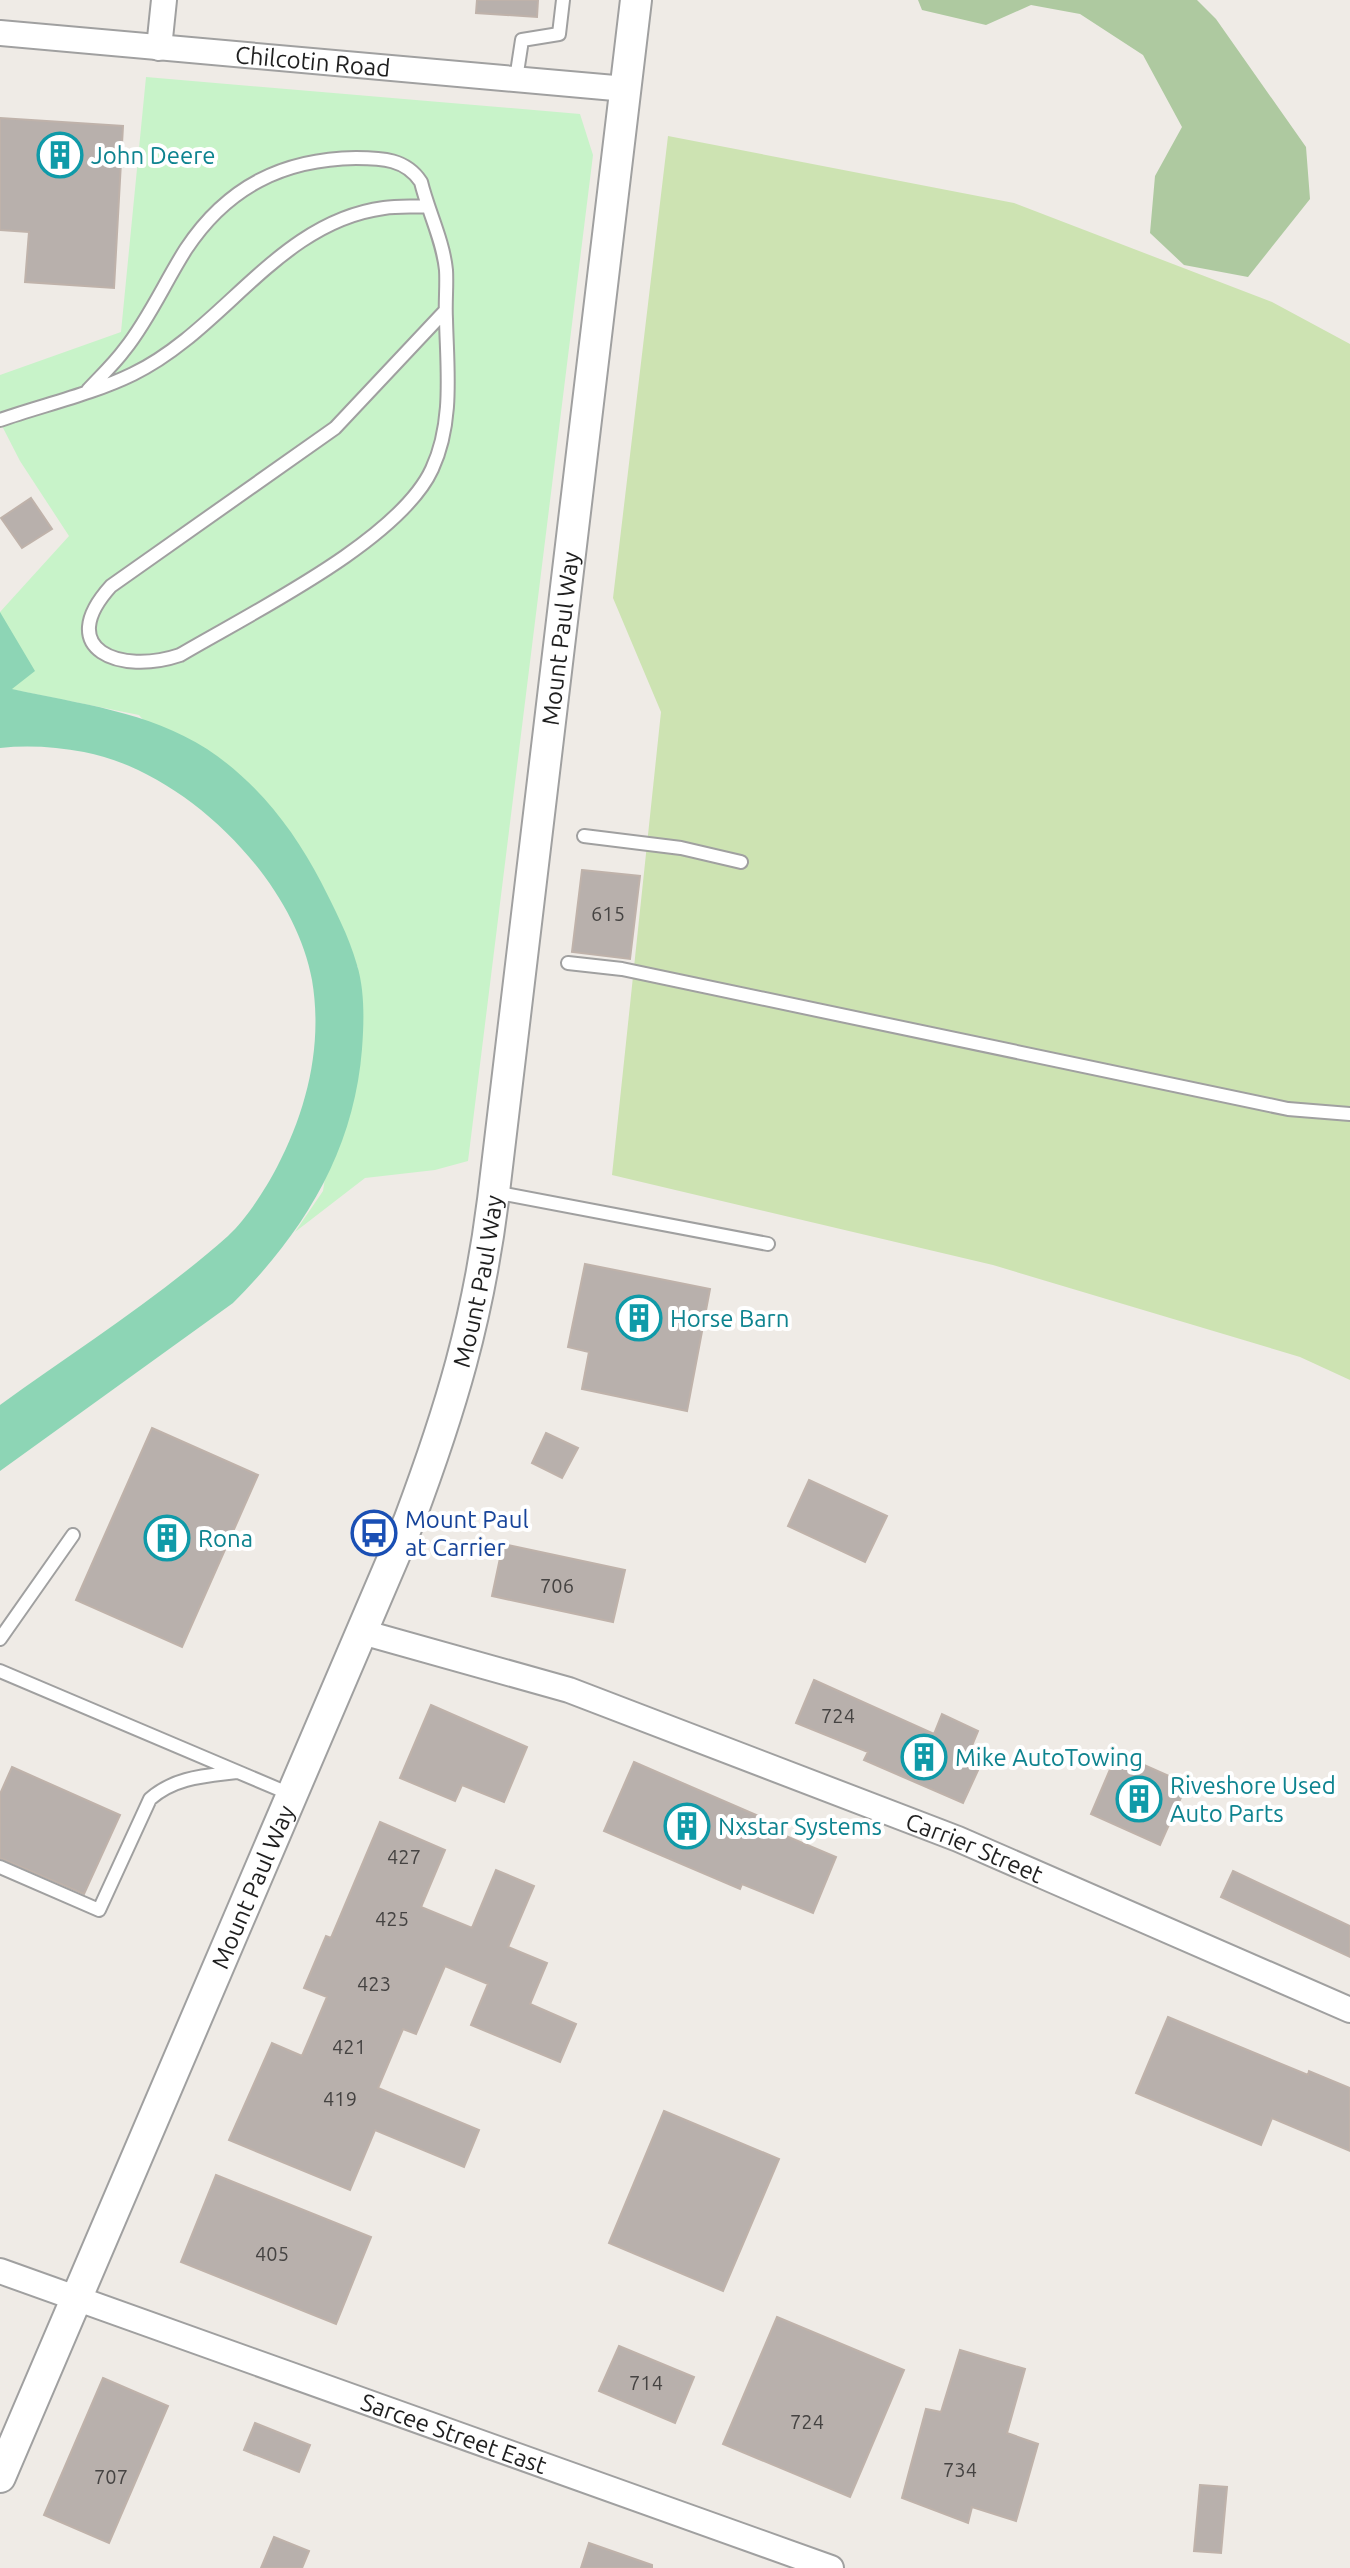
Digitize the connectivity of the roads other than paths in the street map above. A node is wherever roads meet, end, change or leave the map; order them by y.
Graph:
1 (164, 0) edge
2 (563, 0) edge
3 (636, 0) edge
4 (0, 33) edge
5 (159, 48) junction
6 (516, 79) junction
7 (626, 89) junction
8 (427, 206) junction
9 (445, 311) junction
10 (88, 390) junction
11 (0, 420) edge
12 (584, 836) dead end
13 (741, 862) dead end
14 (568, 963) dead end
15 (1350, 1114) edge
16 (494, 1192) junction
17 (768, 1244) dead end
18 (73, 1535) dead end
19 (362, 1632) junction
20 (0, 1639) edge
21 (0, 1671) edge
22 (237, 1772) junction
23 (293, 1796) junction
24 (0, 1867) edge
25 (1350, 2010) edge
26 (0, 2271) edge
27 (78, 2297) junction
28 (0, 2477) edge
29 (831, 2568) edge

1 - 5 street
2 - 6 lane
3 - 7 street, Mount Paul Way
4 - 5 street, Chilcotin Road
5 - 6 street, Chilcotin Road
6 - 7 street, Chilcotin Road
7 - 16 street, Mount Paul Way
8 - 9 lane
8 - 10 lane
8 - 10 lane
9 - 9 lane
10 - 11 lane
12 - 13 lane
14 - 15 lane
16 - 17 lane
16 - 19 street, Mount Paul Way
18 - 20 lane
19 - 23 street, Mount Paul Way
19 - 25 street, Carrier Street
21 - 22 lane
22 - 23 lane
22 - 24 lane
23 - 27 street, Mount Paul Way
26 - 27 street, Sarcee Street East
27 - 28 street, Mount Paul Way
27 - 29 street, Sarcee Street East

